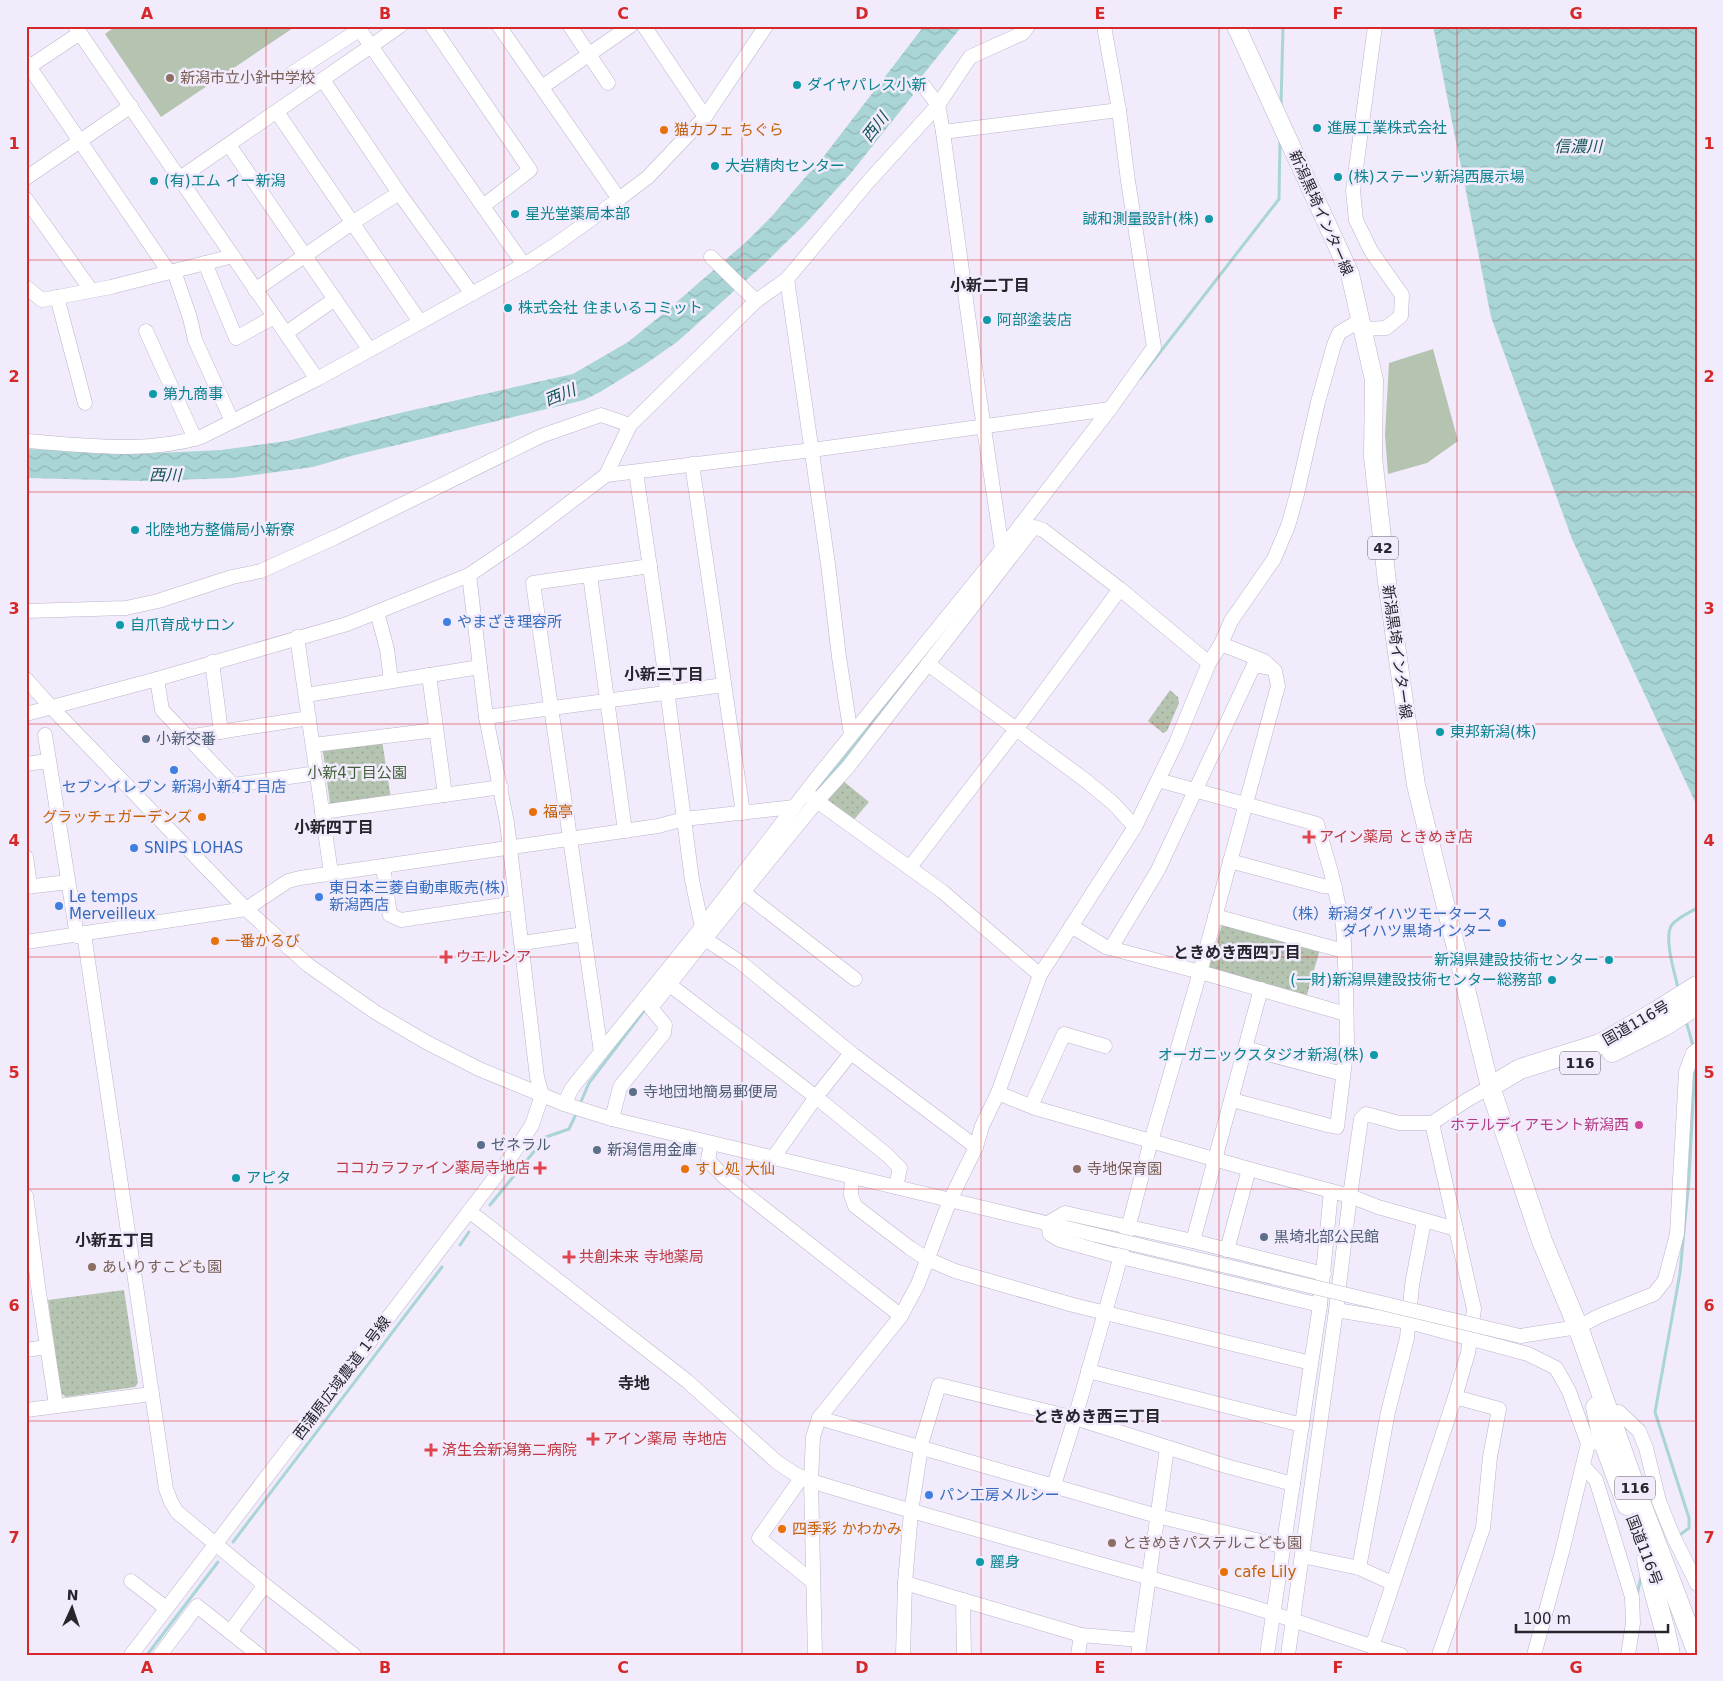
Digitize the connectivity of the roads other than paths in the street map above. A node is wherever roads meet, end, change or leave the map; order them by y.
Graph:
1 (400, 26) edge
2 (432, 26) edge
3 (499, 26) edge
4 (570, 26) edge
5 (630, 26) edge
6 (766, 26) edge
7 (1028, 26) edge
8 (1104, 26) edge
9 (1236, 26) edge
10 (1374, 26) edge
11 (358, 28) edge
12 (649, 28) edge
13 (78, 30) edge
14 (371, 46) junction
15 (589, 55) junction
16 (27, 66) edge
17 (292, 74) dead end
18 (323, 80) junction
19 (608, 83) dead end
20 (923, 85) dead end
21 (542, 88) junction
22 (938, 105) junction
23 (131, 106) junction
24 (1119, 110) junction
25 (277, 112) junction
26 (705, 117) junction
27 (943, 132) junction
28 (80, 141) junction
29 (229, 145) junction
30 (26, 178) edge
31 (180, 178) junction
32 (399, 193) junction
33 (26, 199) edge
34 (620, 199) junction
35 (483, 206) junction
36 (352, 223) junction
37 (232, 256) junction
38 (305, 256) junction
39 (711, 257) dead end
40 (205, 263) junction
41 (524, 265) junction
42 (172, 271) junction
43 (788, 278) junction
44 (26, 287) edge
45 (92, 290) junction
46 (255, 290) junction
47 (472, 294) junction
48 (57, 297) junction
49 (336, 299) junction
50 (756, 301) junction
51 (274, 317) junction
52 (420, 322) junction
53 (1362, 325) junction
54 (146, 331) dead end
55 (286, 333) junction
56 (369, 349) junction
57 (317, 379) junction
58 (85, 403) dead end
59 (1110, 409) junction
60 (232, 421) junction
61 (630, 425) junction
62 (984, 427) junction
63 (195, 439) junction
64 (26, 441) edge
65 (812, 450) junction
66 (692, 464) junction
67 (636, 472) junction
68 (606, 475) junction
69 (1006, 552) junction
70 (650, 566) junction
71 (469, 575) junction
72 (590, 575) junction
73 (1120, 590) junction
74 (26, 611) edge
75 (377, 612) junction
76 (297, 637) junction
77 (1221, 644) junction
78 (212, 662) junction
79 (1209, 663) junction
80 (928, 664) junction
81 (480, 667) junction
82 (1271, 668) junction
83 (429, 675) junction
84 (157, 678) junction
85 (26, 679) edge
86 (391, 681) junction
87 (724, 685) junction
88 (667, 692) junction
89 (306, 695) junction
90 (608, 701) junction
91 (51, 707) junction
92 (551, 708) junction
93 (26, 714) edge
94 (486, 717) junction
95 (309, 718) junction
96 (1015, 729) junction
97 (436, 730) junction
98 (221, 732) junction
99 (45, 735) dead end
100 (851, 735) junction
101 (187, 737) junction
102 (313, 745) junction
103 (48, 761) junction
104 (26, 764) edge
105 (317, 774) junction
106 (1158, 780) junction
107 (501, 787) junction
108 (1195, 791) junction
109 (805, 793) junction
110 (445, 795) junction
111 (818, 800) junction
112 (1245, 804) junction
113 (794, 807) junction
114 (322, 812) junction
115 (743, 813) junction
116 (684, 819) junction
117 (1134, 827) junction
118 (625, 831) junction
119 (570, 839) junction
120 (510, 848) junction
121 (26, 858) edge
122 (1230, 861) junction
123 (383, 866) junction
124 (910, 867) junction
125 (331, 873) junction
126 (68, 882) junction
127 (28, 887) edge
128 (1334, 887) junction
129 (743, 892) junction
130 (516, 903) junction
131 (246, 909) junction
132 (1215, 916) junction
133 (1071, 926) junction
134 (704, 933) junction
135 (584, 934) junction
136 (80, 935) junction
137 (26, 942) edge
138 (522, 943) junction
139 (1111, 948) junction
140 (1344, 951) junction
141 (1200, 972) junction
142 (1040, 975) junction
143 (856, 979) dead end
144 (670, 985) junction
145 (1697, 986) edge
146 (1261, 989) junction
147 (1697, 1004) edge
148 (1346, 1014) junction
149 (1659, 1020) junction
150 (1105, 1046) dead end
151 (1245, 1048) junction
152 (1697, 1050) edge
153 (601, 1052) junction
154 (851, 1053) junction
155 (1343, 1074) junction
156 (1490, 1087) junction
157 (998, 1093) junction
158 (542, 1095) junction
159 (816, 1097) junction
160 (1232, 1100) junction
161 (564, 1104) junction
162 (1031, 1106) junction
163 (612, 1119) junction
164 (1432, 1123) junction
165 (1151, 1141) junction
166 (711, 1143) junction
167 (976, 1147) junction
168 (773, 1158) junction
169 (1216, 1159) junction
170 (1249, 1169) junction
171 (852, 1177) junction
172 (896, 1187) junction
173 (1331, 1191) junction
174 (26, 1196) edge
175 (1350, 1196) junction
176 (950, 1200) junction
177 (469, 1211) junction
178 (1424, 1220) junction
179 (1048, 1223) junction
180 (1128, 1227) junction
181 (1456, 1229) junction
182 (29, 1240) edge
183 (1193, 1241) junction
184 (1227, 1250) junction
185 (1121, 1257) junction
186 (928, 1259) junction
187 (1324, 1274) junction
188 (32, 1294) edge
189 (1320, 1305) junction
190 (1336, 1310) junction
191 (1105, 1313) junction
192 (901, 1316) junction
193 (1409, 1322) junction
194 (1578, 1327) junction
195 (1470, 1338) junction
196 (47, 1347) junction
197 (26, 1350) edge
198 (1312, 1363) junction
199 (1088, 1371) junction
200 (152, 1394) junction
201 (1455, 1397) junction
202 (56, 1405) junction
203 (26, 1410) edge
204 (1609, 1413) junction
205 (820, 1418) junction
206 (1075, 1418) junction
207 (1302, 1424) junction
208 (1596, 1442) junction
209 (921, 1448) junction
210 (1167, 1448) junction
211 (1584, 1467) junction
212 (806, 1479) junction
213 (1292, 1484) junction
214 (1054, 1485) junction
215 (1638, 1496) junction
216 (911, 1512) junction
217 (1157, 1516) junction
218 (216, 1544) junction
219 (1285, 1547) junction
220 (1302, 1556) junction
221 (1647, 1559) junction
222 (1360, 1568) junction
223 (1149, 1577) junction
224 (131, 1581) dead end
225 (813, 1582) junction
226 (905, 1583) junction
227 (1392, 1583) junction
228 (1697, 1584) edge
229 (265, 1585) junction
230 (963, 1600) junction
231 (166, 1608) junction
232 (1274, 1613) junction
233 (1697, 1613) edge
234 (1294, 1620) junction
235 (230, 1632) junction
236 (1081, 1635) junction
237 (1140, 1640) junction
238 (1372, 1647) junction
239 (1697, 1651) edge
240 (167, 1652) edge
241 (131, 1655) edge
242 (259, 1655) edge
243 (354, 1655) edge
244 (816, 1655) edge
245 (903, 1655) edge
246 (964, 1655) edge
247 (1078, 1655) edge
248 (1138, 1655) edge
249 (1268, 1655) edge
250 (1288, 1655) edge
251 (1401, 1655) edge
252 (1439, 1655) edge
253 (1534, 1655) edge
254 (1628, 1655) edge
255 (1670, 1655) edge
256 (1684, 1655) edge

1 - 14 street
2 - 35 street
3 - 21 street
4 - 15 street
5 - 15 street
6 - 26 street
7 - 22 street
8 - 24 street
9 - 53 main road, 新潟黒埼インター線 / 42
10 - 53 street
11 - 14 street
11 - 17 street
12 - 26 street
13 - 16 street
13 - 23 street
14 - 18 street
14 - 35 street
15 - 19 street
15 - 21 street
16 - 28 street
18 - 25 street
18 - 32 street
20 - 22 street
21 - 34 street
22 - 27 street
22 - 43 street
23 - 28 street
23 - 31 street
24 - 27 street
24 - 59 street
25 - 29 street
25 - 36 street
26 - 34 street
27 - 62 street
28 - 30 street
28 - 42 street
29 - 31 street
29 - 38 street
31 - 37 street
32 - 36 street
32 - 47 street
33 - 45 street
34 - 41 street
35 - 41 street
36 - 38 street
36 - 52 street
37 - 40 street
37 - 46 street
38 - 46 street
38 - 49 street
39 - 50 street
40 - 42 street
40 - 51 street
41 - 47 street
42 - 45 street
42 - 60 street
43 - 50 street
43 - 65 street
44 - 48 street
45 - 48 street
46 - 51 street
47 - 52 street
48 - 58 street
49 - 55 street
49 - 56 street
50 - 61 street
51 - 55 street
52 - 56 street
53 - 77 street
53 - 156 main road, 新潟黒埼インター線 / 42
54 - 63 street
55 - 57 street
56 - 57 street
57 - 60 street
59 - 62 street
59 - 69 street
60 - 63 street
61 - 68 street
61 - 74 street
62 - 65 street
62 - 69 street
63 - 64 street
65 - 66 street
65 - 100 street
66 - 67 street
66 - 87 street
67 - 68 street
67 - 70 street
68 - 71 street
69 - 73 street
69 - 80 street
69 - 100 street
70 - 72 street
70 - 88 street
71 - 75 street
71 - 81 street
72 - 90 street
72 - 92 street
73 - 79 street
73 - 96 street
75 - 76 street
75 - 86 street
76 - 78 street
76 - 89 street
77 - 79 street
77 - 82 street
78 - 84 street
78 - 98 street
79 - 106 street
80 - 96 street
80 - 111 street
81 - 83 street
81 - 94 street
82 - 108 street
82 - 112 street
83 - 86 street
83 - 97 street
84 - 91 street
84 - 101 street
85 - 91 street
86 - 89 street
87 - 88 street
87 - 115 street
88 - 90 street
88 - 116 street
89 - 95 street
90 - 92 street
90 - 118 street
91 - 93 street
91 - 131 street
92 - 94 street
92 - 119 street
94 - 107 street
95 - 98 street
95 - 102 street
96 - 117 street
96 - 124 street
97 - 102 street
97 - 110 street
98 - 101 street
99 - 103 street
100 - 109 street
101 - 105 street
102 - 105 street
103 - 104 street
103 - 126 street
105 - 114 street
106 - 108 street
106 - 117 street
107 - 110 street
107 - 120 street
108 - 112 street
108 - 139 street
109 - 111 street
109 - 113 street
110 - 114 street
111 - 124 street
111 - 129 street
112 - 122 street
112 - 128 street
113 - 115 street
113 - 134 street
114 - 125 street
115 - 116 street
116 - 118 street
116 - 134 street
117 - 133 street
118 - 119 street
119 - 120 street
119 - 135 street
120 - 123 street
120 - 130 street
121 - 127 street
122 - 128 street
122 - 132 street
123 - 125 street
123 - 130 street
124 - 142 street
125 - 131 street
126 - 127 street
126 - 136 street
128 - 140 street
129 - 134 street
129 - 143 street
130 - 138 street
131 - 136 street
131 - 158 street
132 - 140 street
132 - 141 street
133 - 139 street
133 - 142 street
134 - 144 street
134 - 153 street
134 - 154 street
135 - 138 street
135 - 153 street
136 - 137 street
136 - 200 street
138 - 158 street
139 - 141 street
140 - 148 street
141 - 146 street
141 - 165 street
142 - 157 street
144 - 159 street
144 - 163 street
145 - 149 highway, 国道116号 / 116
146 - 148 street
146 - 151 street
147 - 149 highway, 国道116号 / 116
148 - 155 street
149 - 156 highway, 国道116号 / 116
150 - 162 street
151 - 155 street
151 - 160 street
152 - 194 street
153 - 161 street
154 - 159 street
154 - 167 street
155 - 160 street
156 - 164 street
156 - 194 highway, 国道116号 / 116
157 - 162 street
157 - 167 street
158 - 161 street
158 - 177 street, 西蒲原広域農道 1号線
159 - 168 street
159 - 172 street
160 - 169 street
161 - 163 street
162 - 165 street
163 - 166 street
164 - 175 street
164 - 181 street
165 - 169 street
165 - 180 street
166 - 168 street
166 - 192 street
167 - 176 street
168 - 171 street
169 - 170 street
169 - 183 street
170 - 173 street
170 - 184 street
171 - 172 street
171 - 186 street
172 - 176 street
173 - 175 street
173 - 187 street
174 - 182 street
175 - 178 street
175 - 190 street
176 - 179 street
176 - 186 street
177 - 212 street
177 - 218 street, 西蒲原広域農道 1号線
178 - 181 street
178 - 193 street
179 - 180 street
179 - 185 street
179 - 194 street, bridge
180 - 183 street
180 - 185 street
181 - 195 street
182 - 188 street
183 - 184 street
184 - 187 street
185 - 189 street
185 - 191 street
186 - 191 street
186 - 192 street
187 - 189 street
188 - 196 street
189 - 198 street
190 - 193 street
190 - 220 street
191 - 198 street
191 - 199 street
192 - 205 street
193 - 195 street
193 - 222 street
194 - 204 highway, 国道116号 / 116
194 - 208 highway, 国道116号 / 116
195 - 201 street
195 - 208 street
196 - 197 street
196 - 202 street
198 - 207 street
199 - 206 street
199 - 207 street
200 - 202 street
200 - 218 street
201 - 227 street
201 - 252 street
202 - 203 street
204 - 215 highway, 国道116号 / 116
204 - 228 street
205 - 209 street
205 - 212 street
206 - 209 street
206 - 210 street
206 - 214 street
207 - 213 street
208 - 211 street
208 - 221 highway, 国道116号 / 116
209 - 214 street
209 - 216 street
210 - 213 street
210 - 217 street
211 - 253 street
211 - 254 street
212 - 216 street
212 - 225 street
212 - 225 street
213 - 219 street
214 - 217 street
215 - 233 highway
215 - 239 highway, 国道116号 / 116
216 - 223 street
216 - 226 street
217 - 219 street
217 - 223 street
218 - 229 street
218 - 231 street, 西蒲原広域農道 1号線
219 - 232 street
220 - 222 street
220 - 234 street
221 - 255 highway, 116
221 - 256 highway, 国道116号 / 116
222 - 227 street
223 - 232 street
223 - 237 street
224 - 231 street
225 - 244 street
226 - 230 street
226 - 245 street
227 - 238 street
229 - 235 street
229 - 243 street
230 - 236 street
230 - 246 street
231 - 241 street, 西蒲原広域農道 1号線
232 - 234 street
232 - 249 street
234 - 238 street
234 - 250 street
235 - 240 street
235 - 242 street
236 - 237 street
236 - 247 street
237 - 248 street
238 - 251 street

